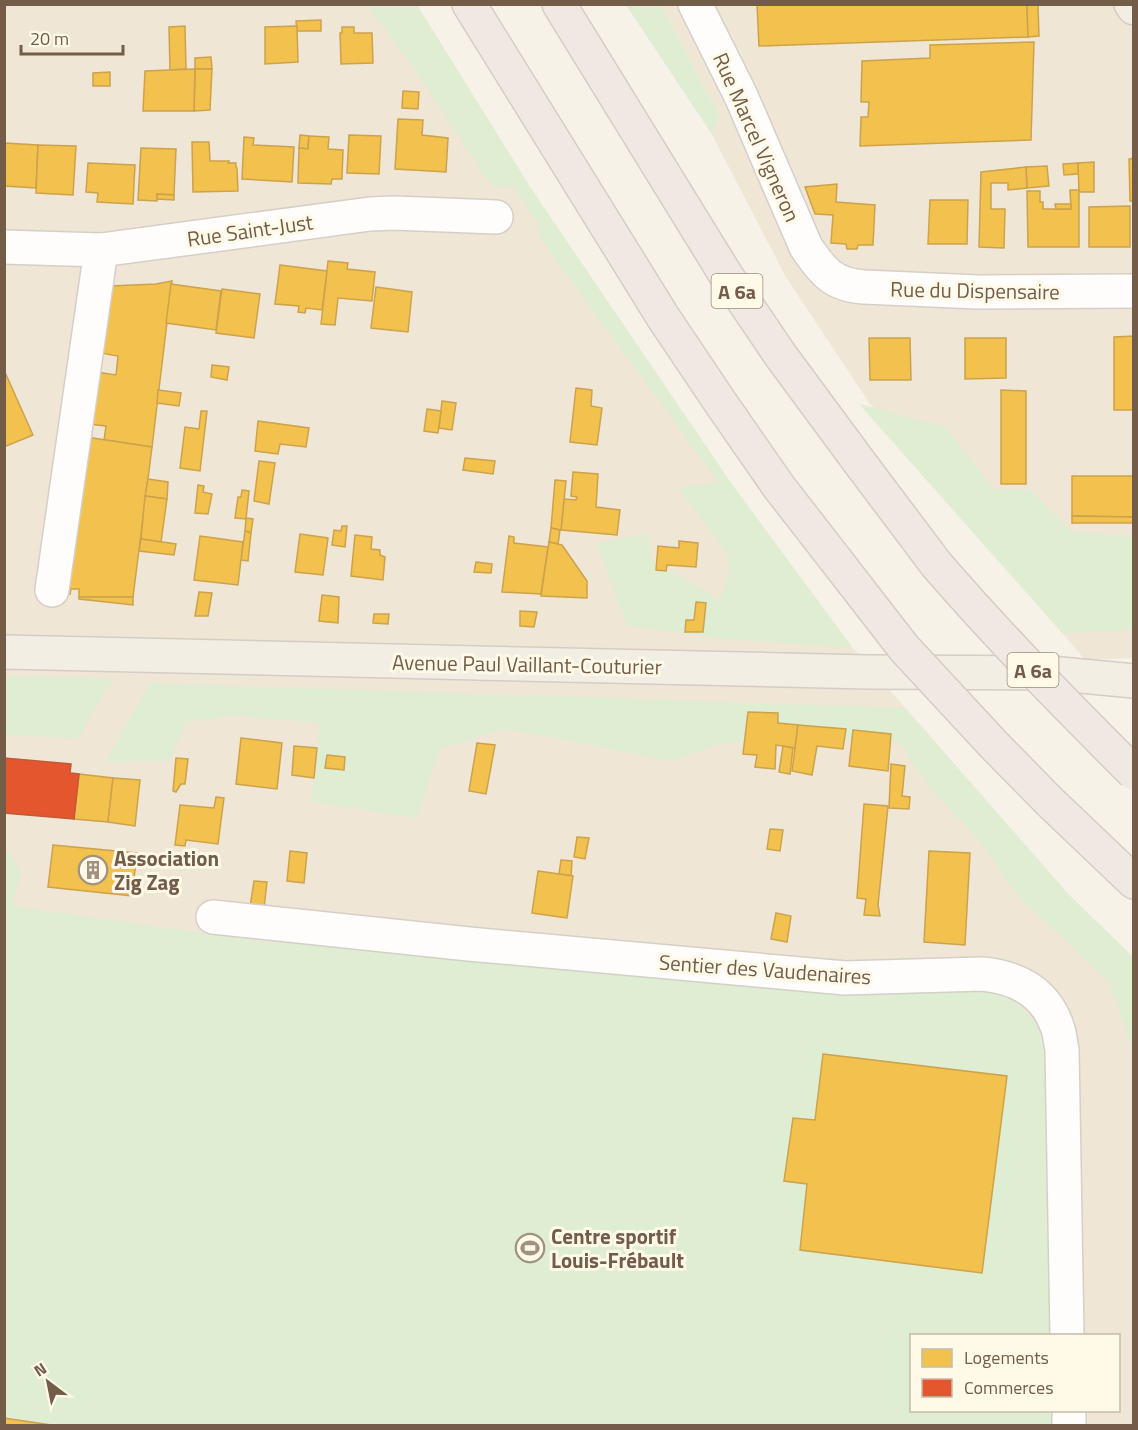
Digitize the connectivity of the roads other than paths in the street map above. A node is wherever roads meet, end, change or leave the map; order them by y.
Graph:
1 (469, 4) edge
2 (560, 4) edge
3 (694, 4) edge
4 (496, 217) dead end
5 (4, 247) edge
6 (101, 250) junction
7 (821, 269) joint
8 (1134, 291) edge
9 (52, 590) dead end
10 (4, 652) edge
11 (1134, 662) edge
12 (1050, 673) junction
13 (1134, 681) edge
14 (1134, 773) edge
15 (1134, 882) edge
16 (213, 917) dead end
17 (1067, 1334) edge

1 - 15 highway, bridge
2 - 14 highway, A 6a, bridge
3 - 7 street, Rue Marcel Vigneron
4 - 6 street, Rue Saint-Just
5 - 6 street, Rue Saint-Just
6 - 9 street
7 - 8 street, Rue du Dispensaire
10 - 12 main road, Avenue Paul Vaillant-Couturier
11 - 12 main road, Avenue Paul Vaillant-Couturier
12 - 13 main road, Avenue Paul Vaillant-Couturier
16 - 17 street, Sentier des Vaudenaires

